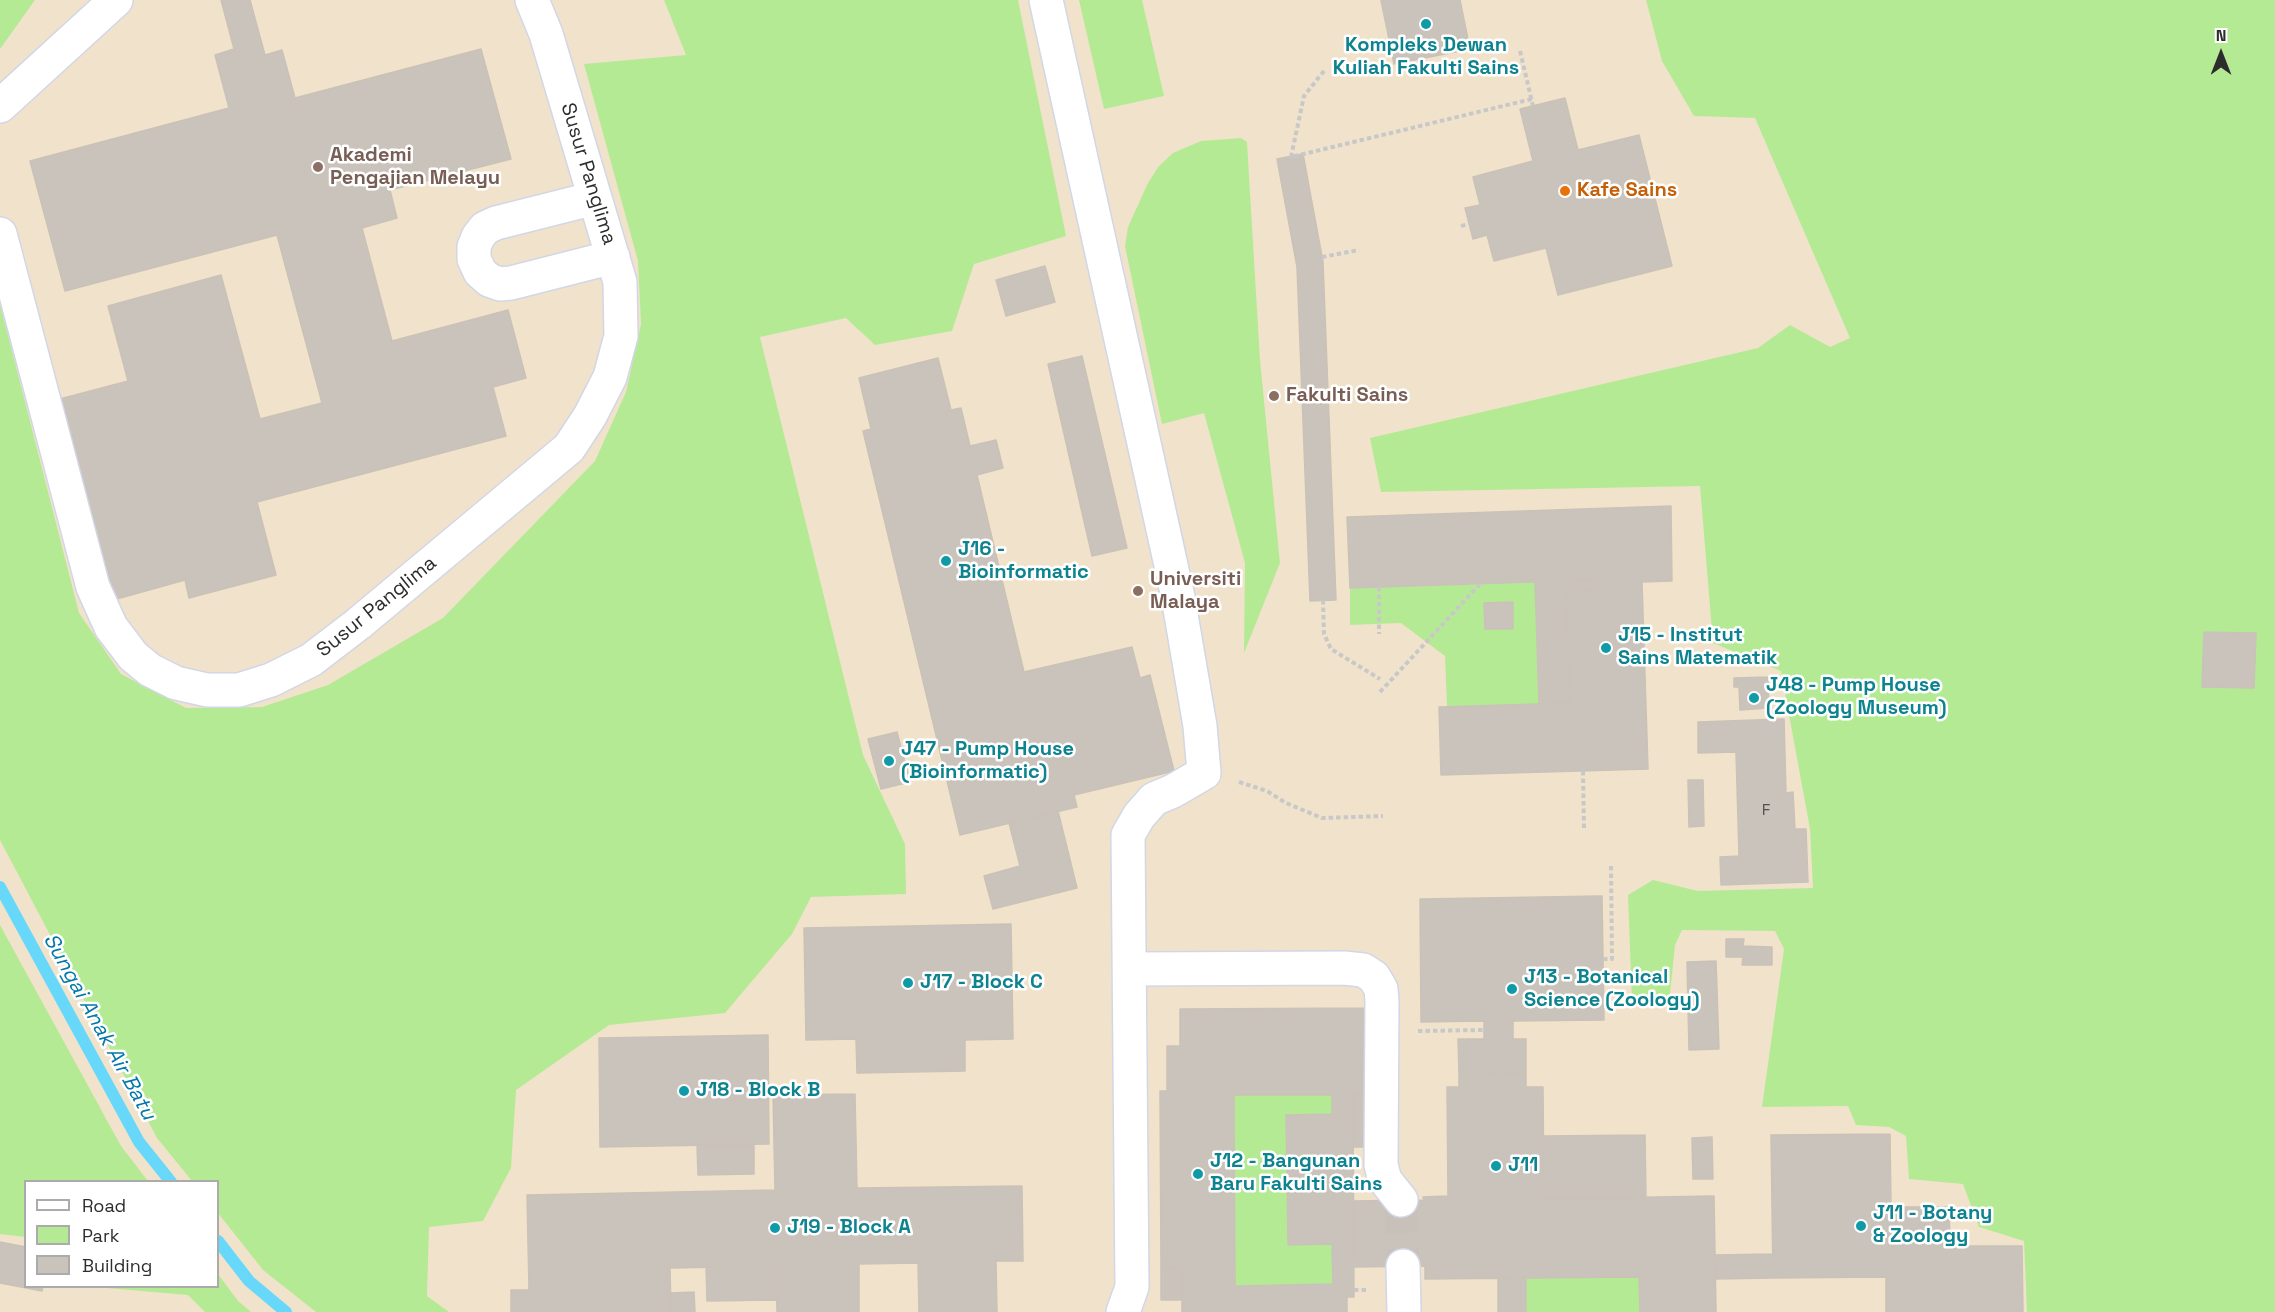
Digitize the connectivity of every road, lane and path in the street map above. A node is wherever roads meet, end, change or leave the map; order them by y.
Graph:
1 (116, 0) edge
2 (532, 0) edge
3 (1046, 0) edge
4 (1520, 51) dead end
5 (1324, 71) dead end
6 (1532, 99) junction
7 (0, 106) edge
8 (1533, 106) dead end
9 (595, 198) junction
10 (1469, 224) dead end
11 (1461, 226) dead end
12 (0, 234) edge
13 (1359, 250) dead end
14 (613, 257) junction
15 (1322, 257) dead end
16 (1480, 584) dead end
17 (1379, 587) dead end
18 (1323, 600) dead end
19 (1379, 634) dead end
20 (1380, 680) dead end
21 (1380, 692) dead end
22 (1582, 771) dead end
23 (1204, 773) junction
24 (1383, 816) dead end
25 (1584, 829) dead end
26 (1611, 864) dead end
27 (1603, 959) dead end
28 (1130, 969) junction
29 (1484, 1030) dead end
30 (1418, 1031) dead end
31 (1401, 1200) tunnel mouth
32 (1403, 1266) tunnel mouth
33 (1123, 1312) edge
34 (1404, 1312) edge

1 - 7 lane
2 - 9 lane, Susur Panglima
3 - 23 lane
4 - 6 path
5 - 6 path
6 - 8 path
9 - 14 lane, Susur Panglima
9 - 14 lane
10 - 11 path
12 - 14 lane, Susur Panglima
13 - 15 path
16 - 21 path
17 - 19 path
18 - 20 path
22 - 25 path
23 - 24 path
23 - 28 lane
26 - 27 path
28 - 31 lane
28 - 33 lane
29 - 30 path
32 - 34 lane

